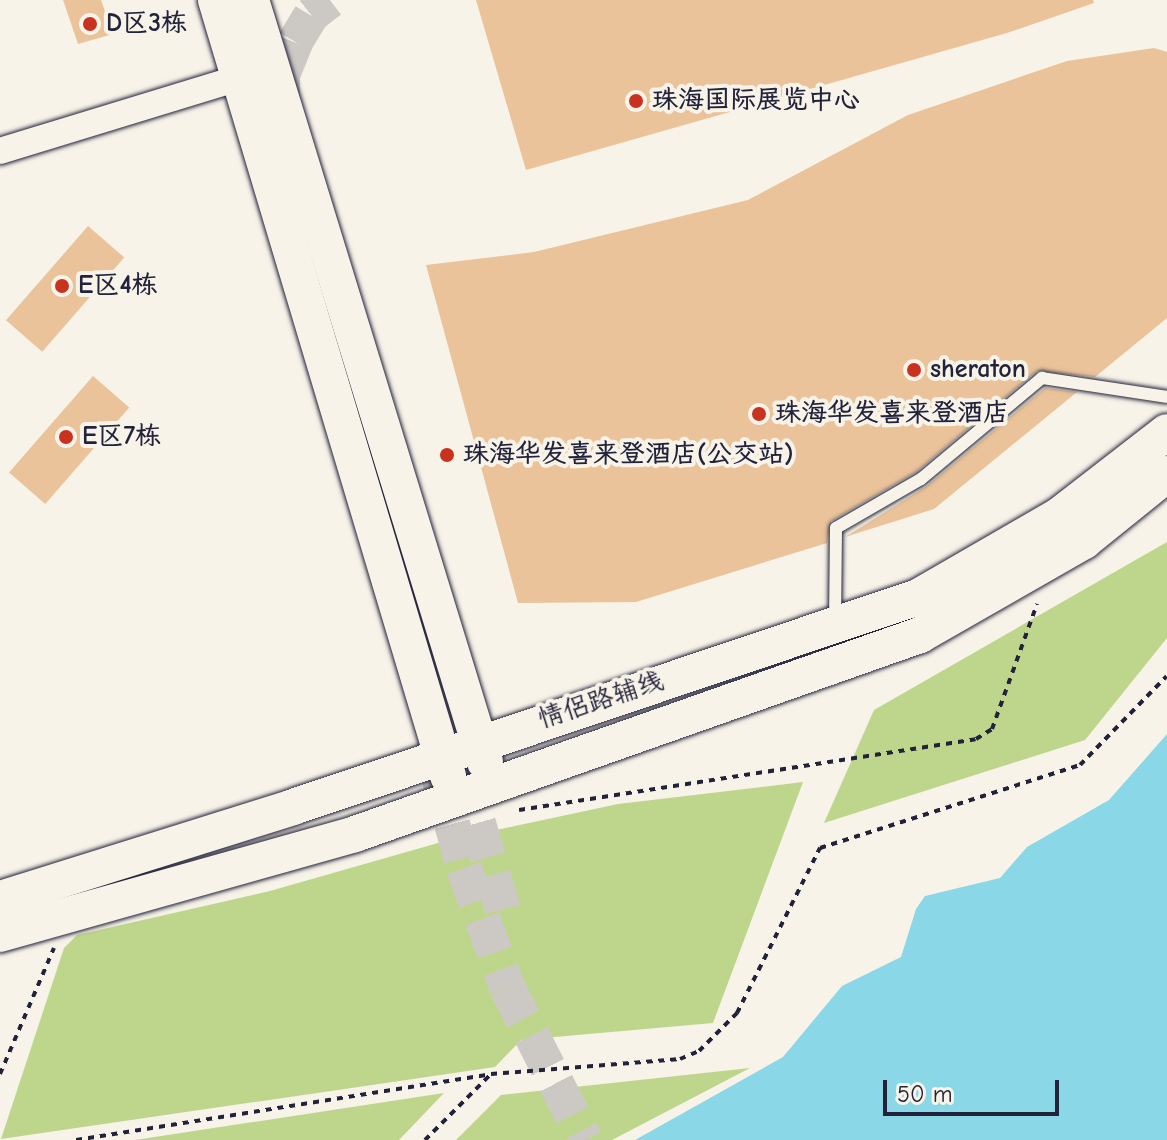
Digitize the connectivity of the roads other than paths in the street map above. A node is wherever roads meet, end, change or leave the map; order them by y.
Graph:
1 (216, 0) edge
2 (251, 0) edge
3 (239, 78) junction
4 (0, 151) edge
5 (1167, 397) edge
6 (1167, 432) edge
7 (1167, 474) edge
8 (834, 624) junction
9 (479, 741) junction
10 (441, 754) junction
11 (455, 800) junction
12 (498, 800) junction
13 (0, 899) edge
14 (0, 934) edge

1 - 3 main road
2 - 9 main road
3 - 4 street
3 - 10 main road
5 - 8 lane
6 - 8 main road, 情侣路辅线
7 - 12 main road, 情侣路辅线
8 - 9 main road, 情侣路辅线
9 - 10 main road, 情侣路辅线
9 - 12 main road
10 - 11 main road
10 - 13 main road, 情侣路辅线
11 - 12 main road, 情侣路辅线
11 - 14 main road, 情侣路辅线

